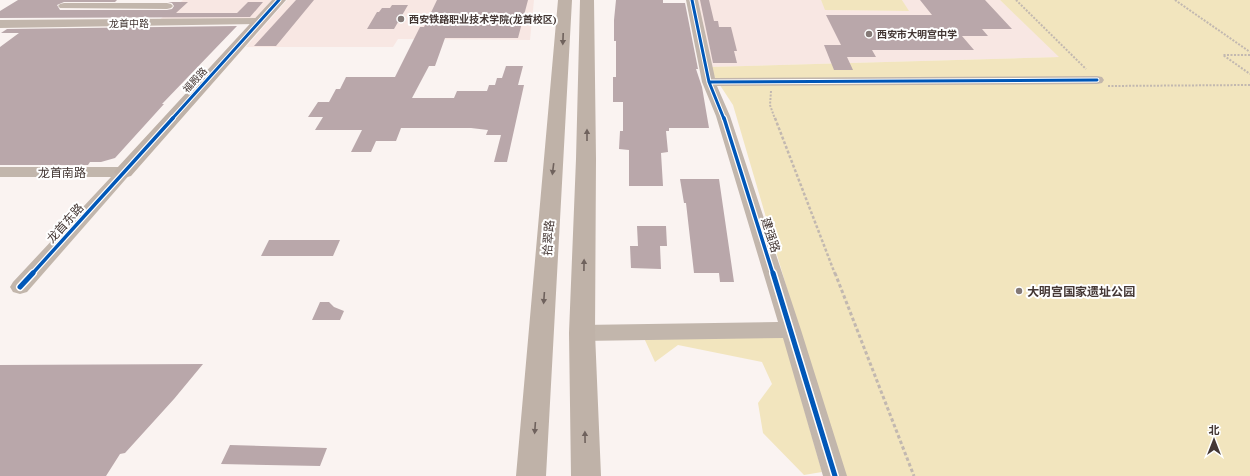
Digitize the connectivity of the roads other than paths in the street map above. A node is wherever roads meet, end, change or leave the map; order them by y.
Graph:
1 (279, 0) edge
2 (565, 0) edge
3 (587, 0) edge
4 (692, 0) edge
5 (122, 3) edge
6 (64, 6) dead end
7 (167, 6) dead end
8 (258, 22) junction
9 (0, 24) edge
10 (1097, 80) road end
11 (709, 82) junction
12 (0, 172) edge
13 (124, 172) junction
14 (20, 287) dead end
15 (791, 330) junction
16 (582, 333) junction
17 (531, 476) edge
18 (586, 476) edge
19 (835, 476) edge

1 - 8 main road, 福殿路
2 -> 17 main road, 拾翠路
16 -> 3 main road
4 - 11 street, 建强路
5 - 6 street
5 - 7 street
8 - 9 street, 龙首中路
8 - 13 main road, 福殿路
10 - 11 street
11 - 15 street, 建强路
12 - 13 street, 龙首南路
13 - 14 street, 龙首东路
15 - 16 street
15 - 19 street, 建强路
18 -> 16 main road

